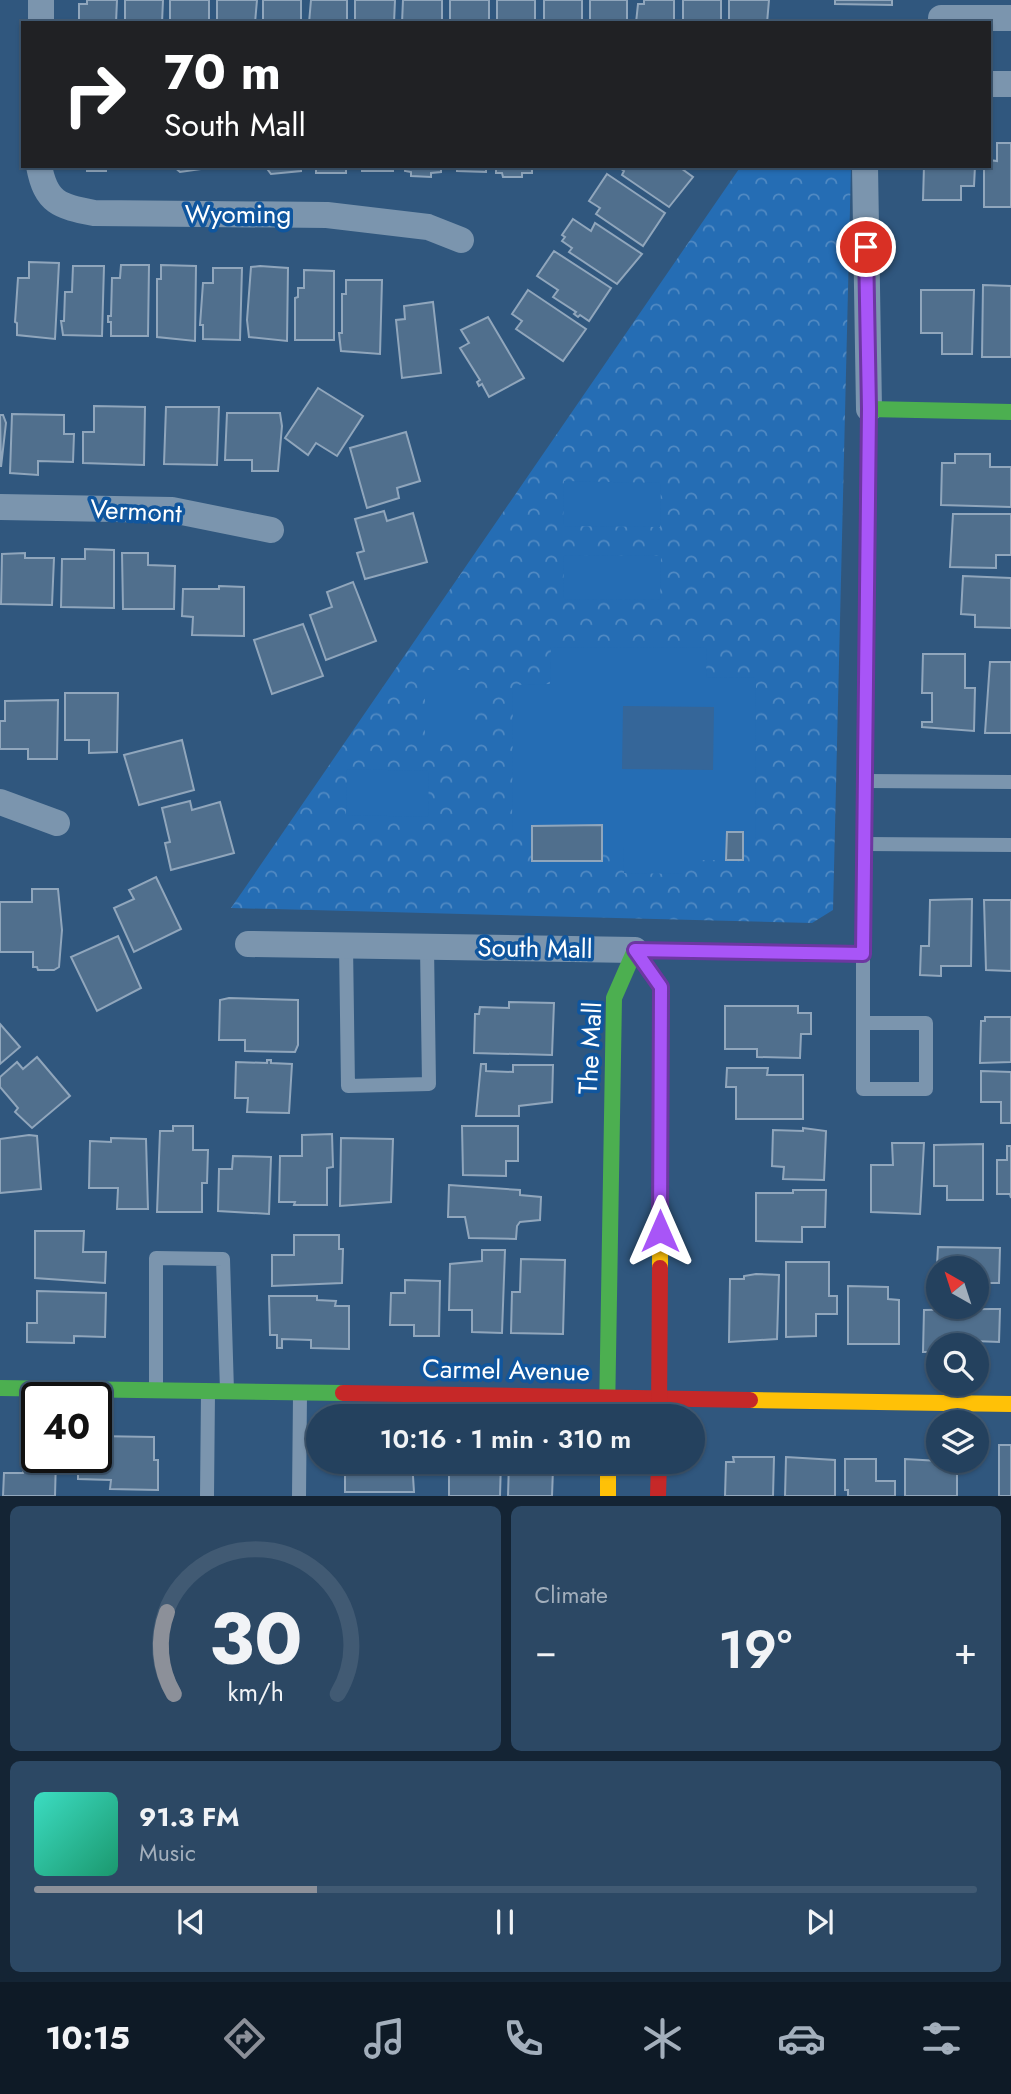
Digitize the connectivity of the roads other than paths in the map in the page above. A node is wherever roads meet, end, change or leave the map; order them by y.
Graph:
1 (41, 0) edge
2 (1011, 18) edge
3 (41, 21) edge
4 (941, 21) edge
5 (991, 84) edge
6 (1011, 84) edge
7 (40, 168) edge
8 (865, 168) edge
9 (461, 240) dead end
10 (869, 409) junction
11 (1011, 412) edge
12 (0, 507) edge
13 (271, 530) dead end
14 (866, 780) junction
15 (1011, 782) edge
16 (0, 802) edge
17 (57, 823) dead end
18 (865, 845) junction
19 (1011, 845) edge
20 (248, 944) dead end
21 (346, 945) junction
22 (427, 947) junction
23 (635, 950) junction
24 (863, 954) junction
25 (863, 1023) junction
26 (0, 1388) edge
27 (156, 1390) junction
28 (227, 1391) junction
29 (208, 1392) junction
30 (300, 1392) junction
31 (607, 1396) junction
32 (659, 1397) junction
33 (607, 1404) edge
34 (659, 1404) edge
35 (1011, 1404) edge
36 (608, 1474) edge
37 (659, 1474) edge
38 (207, 1496) edge
39 (299, 1496) edge
40 (608, 1496) edge
41 (658, 1496) edge

1 - 3 street
2 - 4 street
5 - 6 street
7 - 9 street, Wyoming
8 - 10 street
10 - 11 street
10 - 14 street
12 - 13 street, Vermont
14 - 15 lane
14 - 18 street
16 - 17 street
18 - 19 lane
18 - 24 street
20 - 21 street, South Mall
21 - 22 street, South Mall
21 - 22 lane
22 - 23 street, South Mall
23 - 24 street, South Mall
23 - 31 street, The Mall
23 - 32 street
24 - 25 lane
25 - 25 lane
26 - 27 street, Carmel Avenue
27 - 28 lane
27 - 29 street, Carmel Avenue
28 - 29 street, Carmel Avenue
28 - 30 street, Carmel Avenue
29 - 38 lane
30 - 31 street, Carmel Avenue
30 - 39 lane
31 - 32 street, Carmel Avenue
31 - 33 street, The Mall
32 - 34 street
32 - 35 street, Carmel Avenue
36 - 40 street
37 - 41 street

